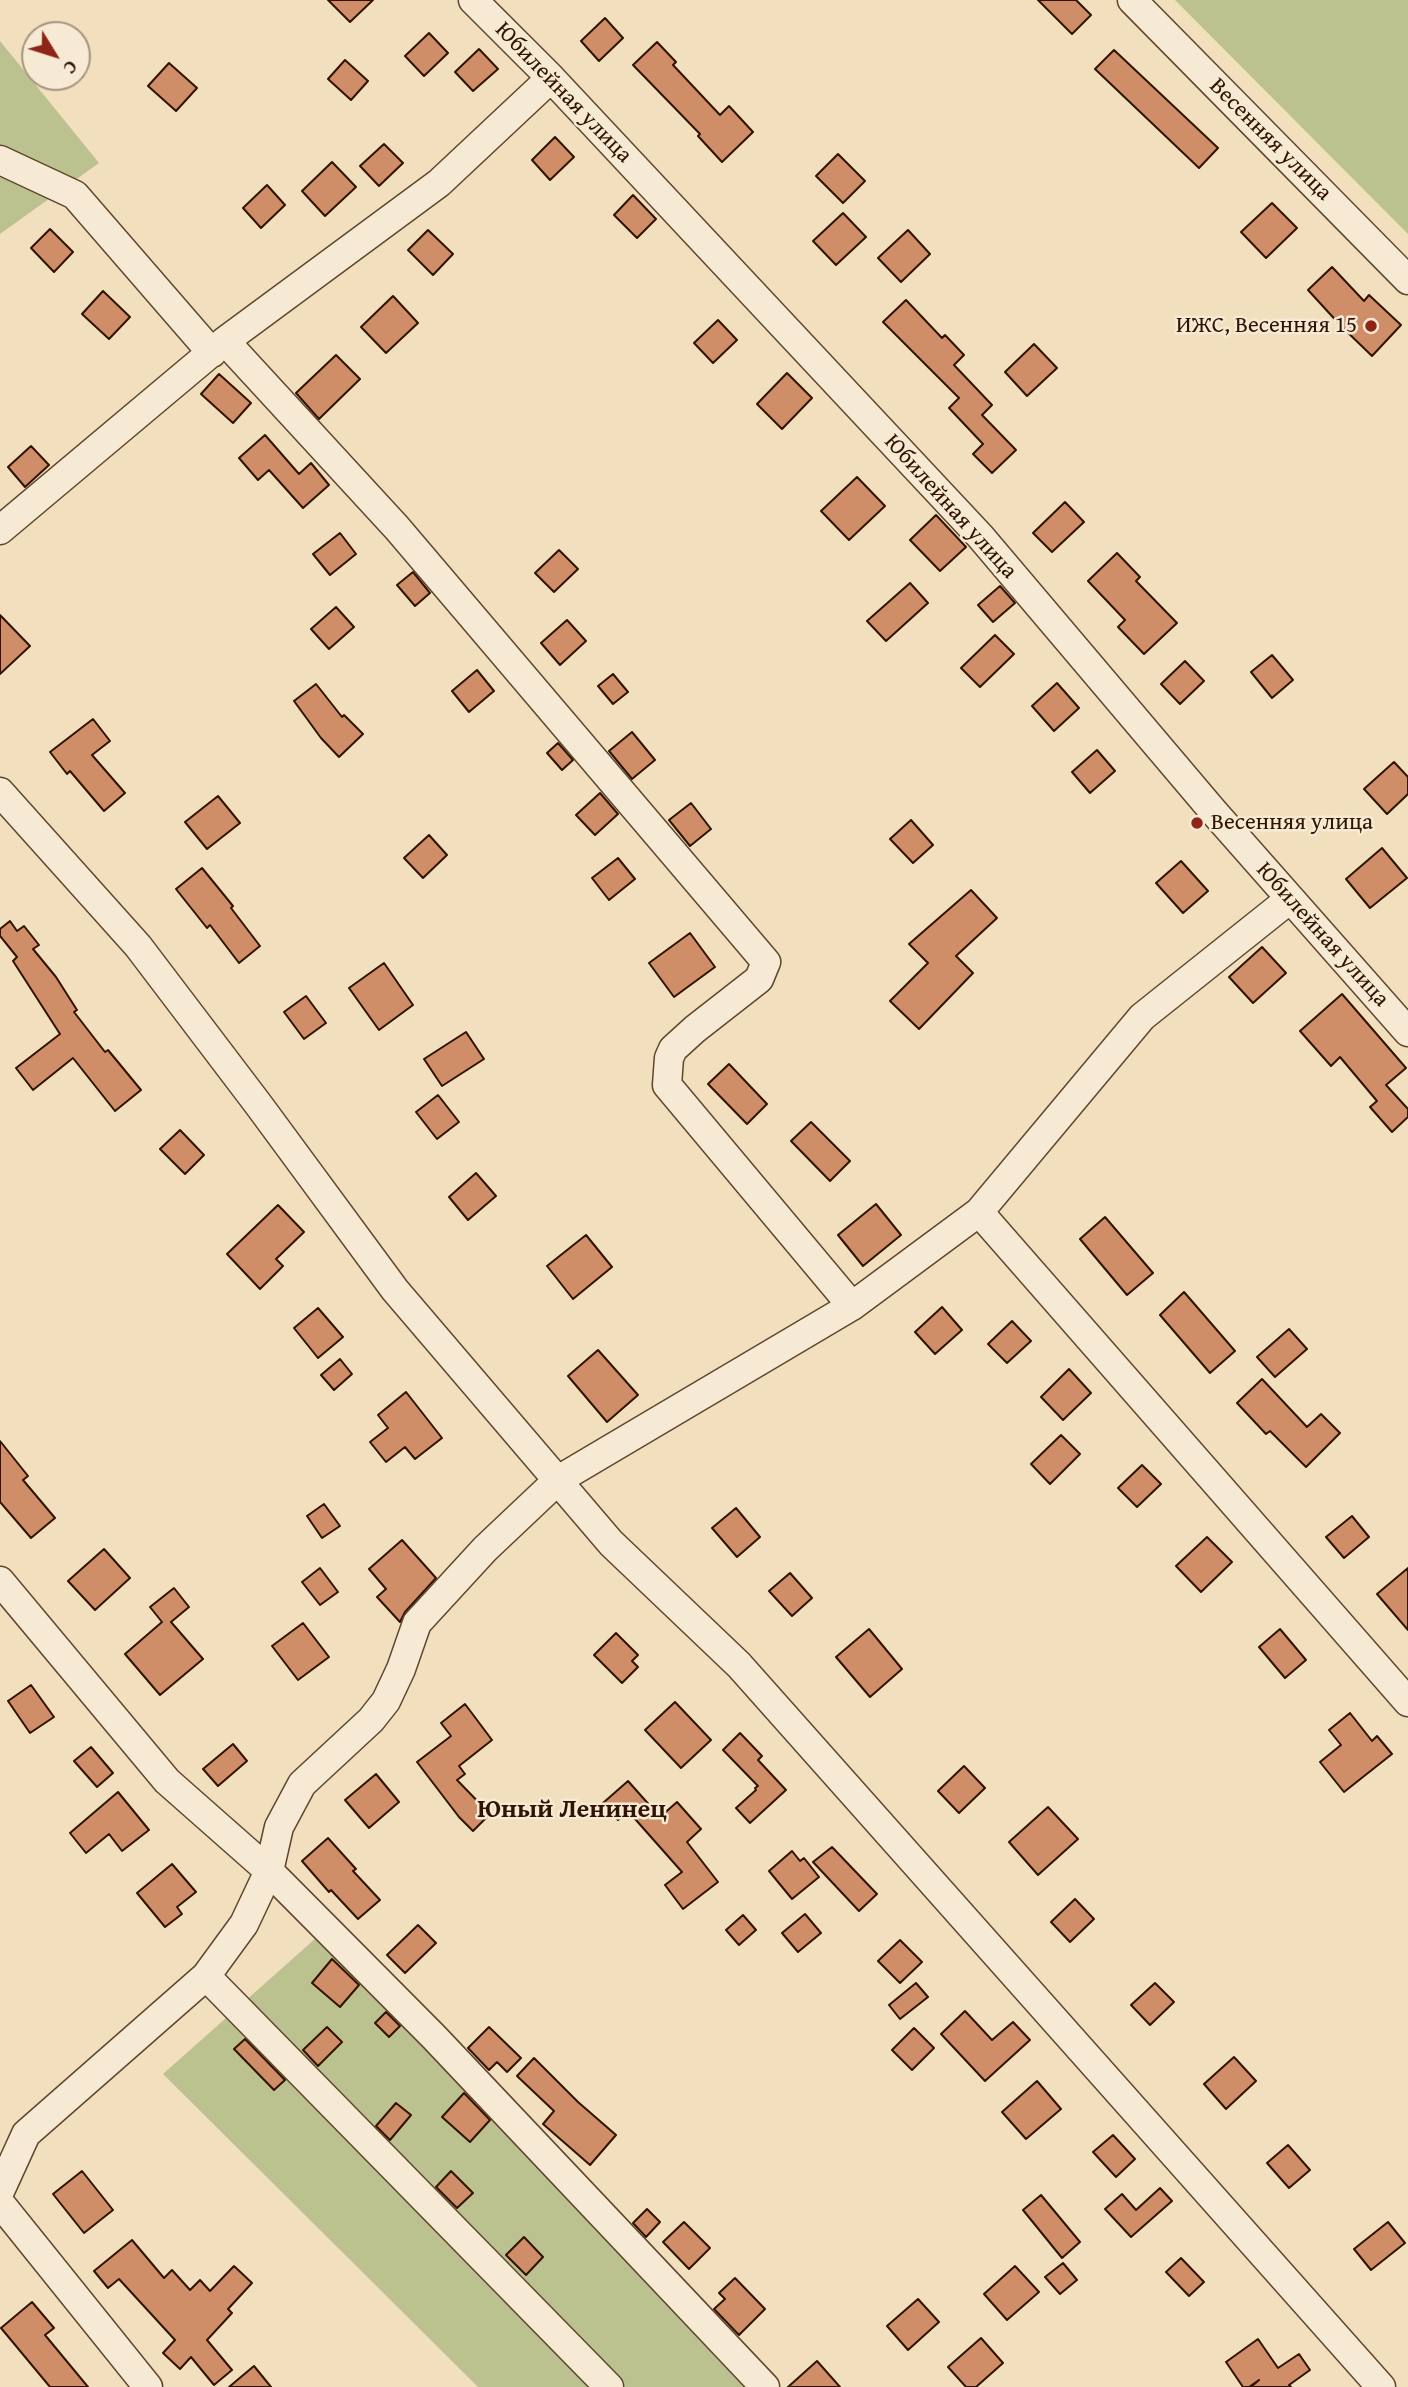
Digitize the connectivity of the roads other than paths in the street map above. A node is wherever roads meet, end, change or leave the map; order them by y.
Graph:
1 (473, 0) edge
2 (1132, 0) edge
3 (551, 78) junction
4 (0, 160) edge
5 (1408, 280) edge
6 (218, 347) junction
7 (0, 530) edge
8 (0, 792) edge
9 (1290, 899) junction
10 (1408, 1032) edge
11 (979, 1212) junction
12 (852, 1306) junction
13 (558, 1480) junction
14 (0, 1581) edge
15 (1408, 1702) edge
16 (269, 1871) junction
17 (206, 1976) junction
18 (0, 2191) edge
19 (0, 2203) edge
20 (148, 2387) edge
21 (609, 2387) edge
22 (765, 2387) edge
23 (1381, 2387) edge

1 - 3 street, Юбилейная улица
2 - 5 street, Весенняя улица
3 - 6 street
3 - 9 street, Юбилейная улица
4 - 6 street
6 - 7 street
6 - 12 street
8 - 13 street
9 - 10 street, Юбилейная улица
9 - 11 street
11 - 12 street
11 - 15 street
12 - 13 street
13 - 16 street
13 - 23 street
14 - 16 street
16 - 17 street
16 - 22 street
17 - 18 street
17 - 21 street
19 - 20 street

